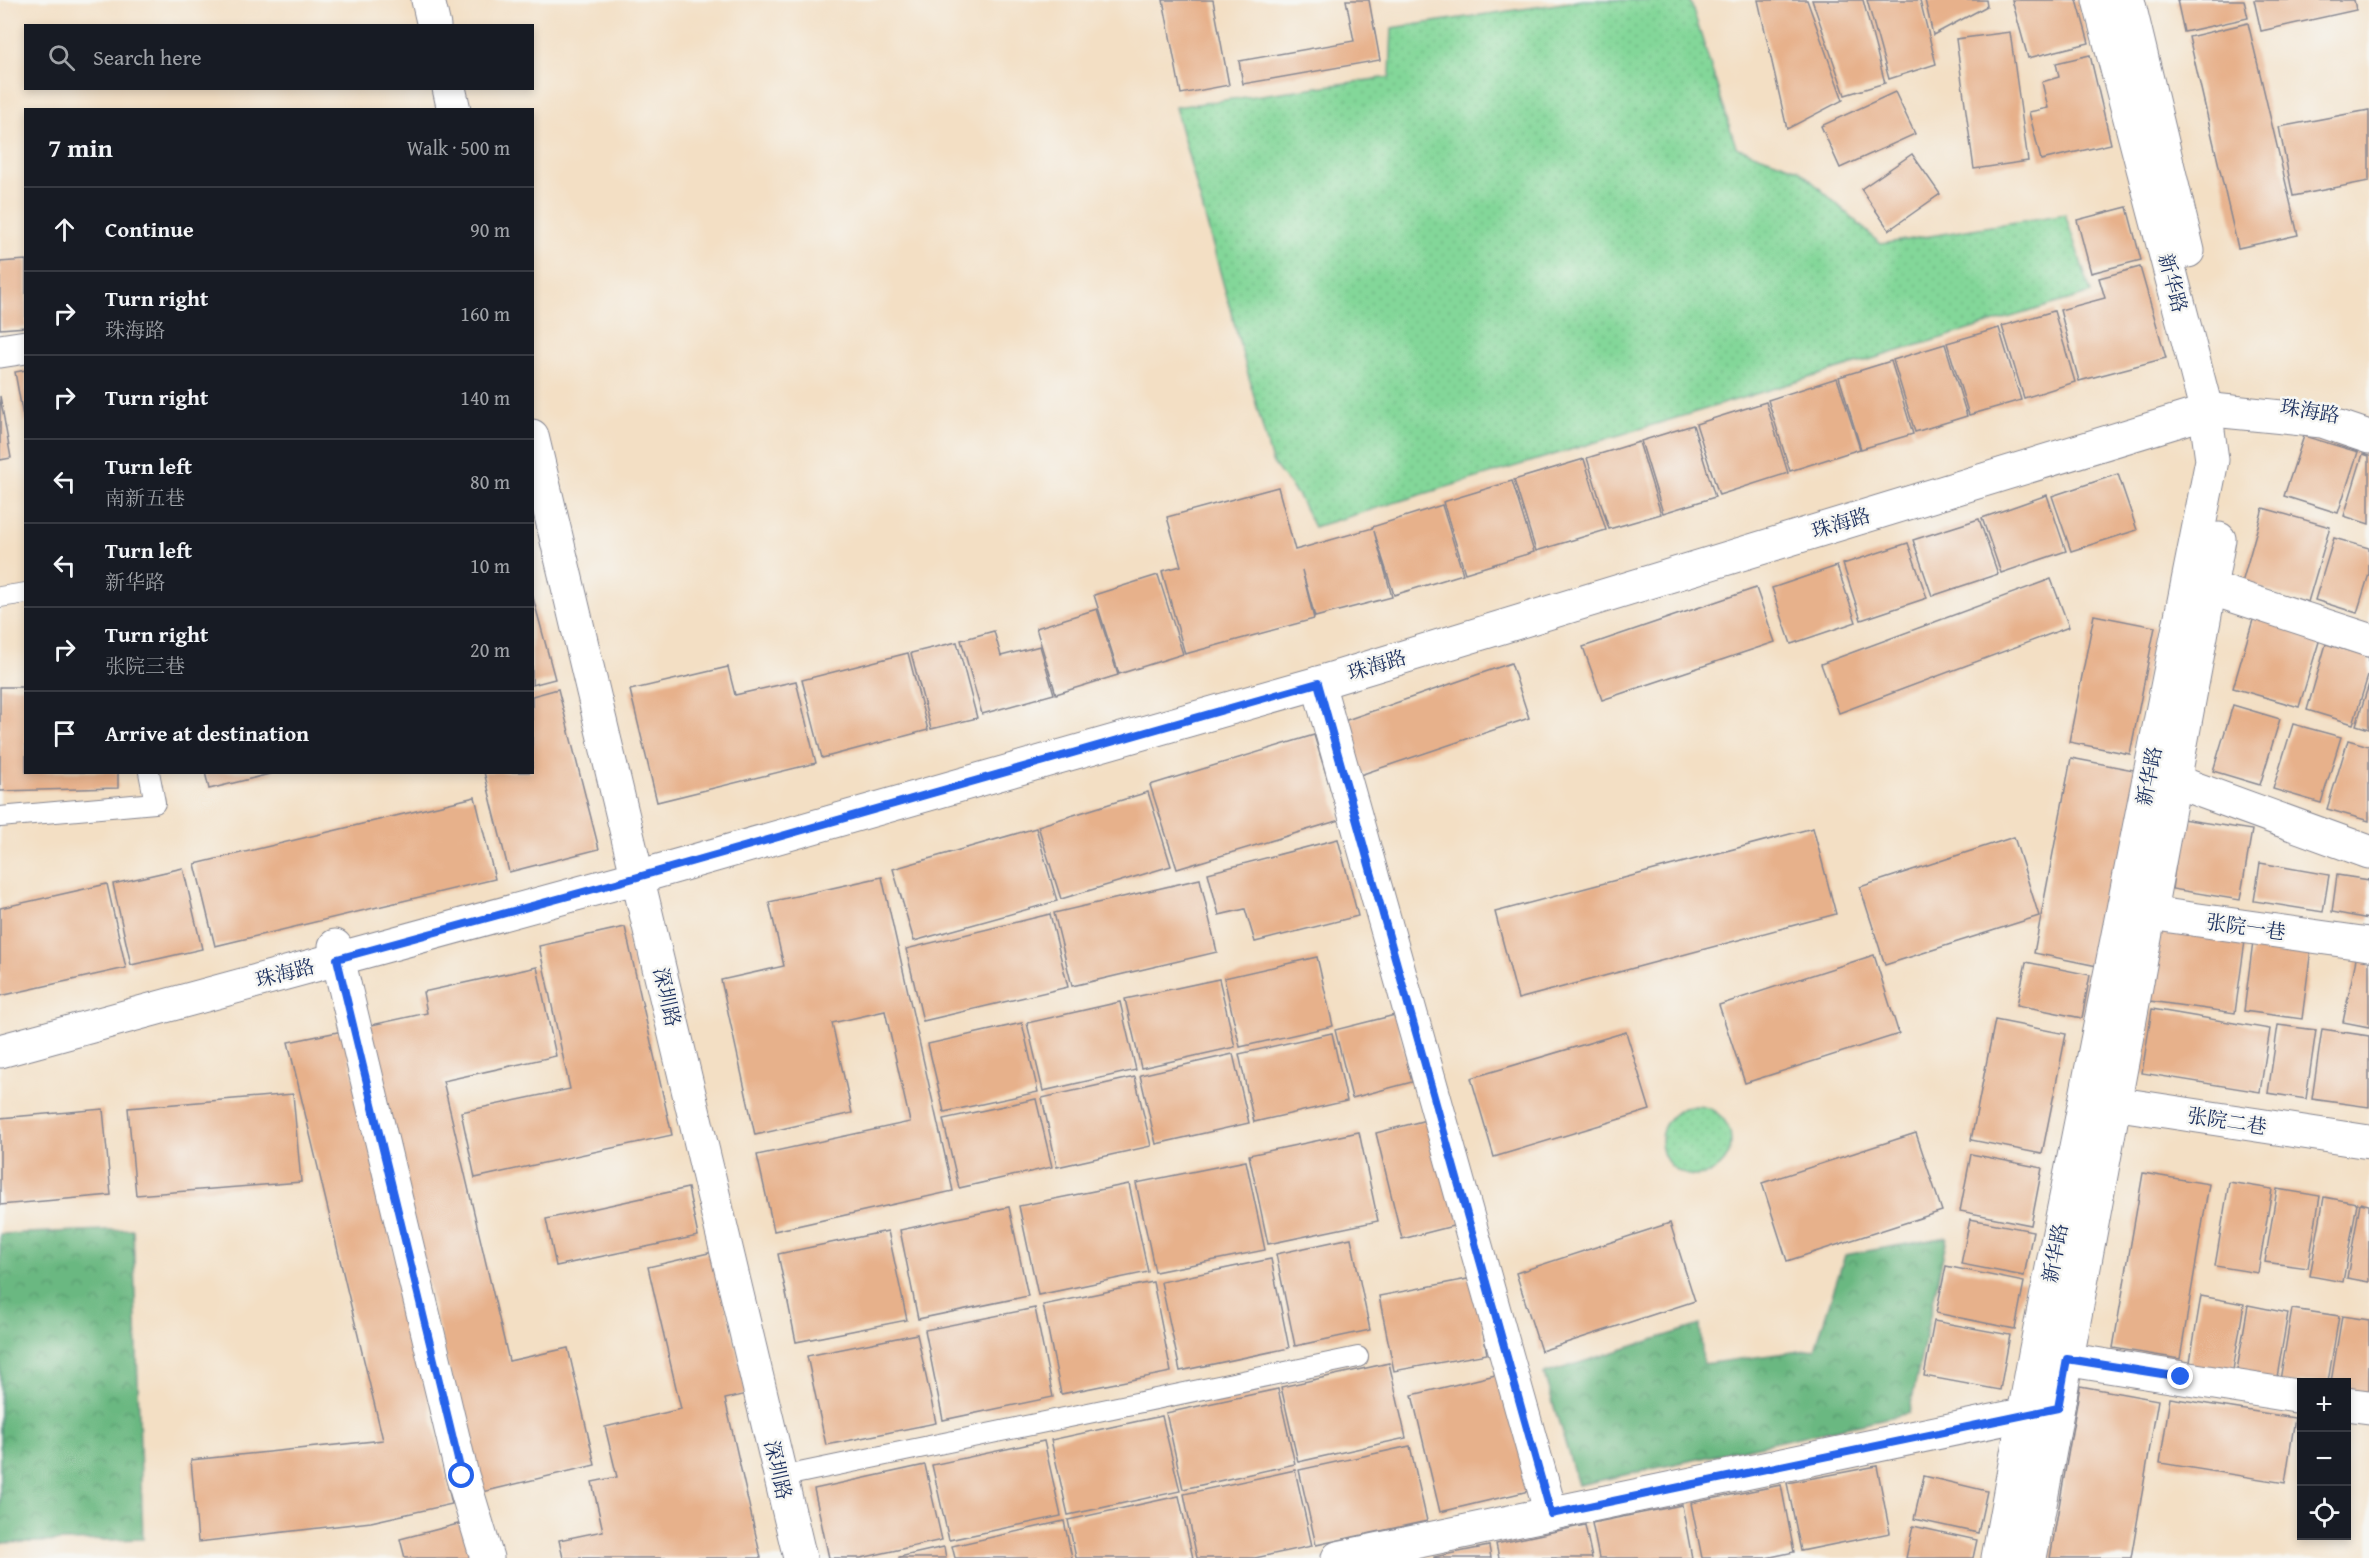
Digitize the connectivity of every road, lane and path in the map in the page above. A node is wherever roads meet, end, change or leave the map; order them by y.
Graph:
1 (428, 0) edge
2 (2099, 0) edge
3 (2128, 0) edge
4 (434, 24) edge
5 (449, 90) edge
6 (454, 108) edge
7 (24, 347) edge
8 (0, 351) edge
9 (2215, 406) junction
10 (2369, 425) edge
11 (2369, 437) edge
12 (534, 444) edge
13 (2210, 588) junction
14 (24, 593) edge
15 (0, 597) edge
16 (2369, 640) edge
17 (1318, 683) junction
18 (149, 774) edge
19 (2174, 781) junction
20 (0, 817) edge
21 (2369, 852) edge
22 (637, 871) junction
23 (2137, 905) junction
24 (2369, 931) edge
25 (2369, 944) edge
26 (336, 953) junction
27 (0, 1036) edge
28 (0, 1051) edge
29 (2101, 1095) junction
30 (2369, 1131) edge
31 (2369, 1142) edge
32 (2035, 1354) junction
33 (1358, 1357) dead end
34 (2067, 1359) junction
35 (2297, 1395) edge
36 (2351, 1405) edge
37 (2369, 1407) edge
38 (2058, 1408) junction
39 (2023, 1415) junction
40 (780, 1477) junction
41 (1551, 1514) junction
42 (488, 1558) edge
43 (800, 1558) edge
44 (1338, 1558) edge
45 (1998, 1558) edge
46 (2030, 1558) edge

1 - 4 street
2 - 9 street, 新华路
3 - 9 street, 新华路
5 - 6 street
7 - 8 street
9 - 10 street, 珠海路
9 - 11 street, 珠海路
9 - 13 street, 新华路
9 - 17 street, 珠海路
9 - 22 street, 珠海路
9 - 23 street, 新华路
12 - 22 street, 深圳路
13 - 16 street
13 - 19 street, 新华路
14 - 15 lane
17 - 22 street, 珠海路
17 - 41 street
18 - 20 lane
19 - 21 street
19 - 23 street, 新华路
22 - 26 street, 珠海路
22 - 40 street, 深圳路
23 - 24 street, 张院一巷
23 - 25 street, 张院一巷
23 - 29 street, 新华路
26 - 27 street, 珠海路
26 - 28 street, 珠海路
26 - 42 street
29 - 30 street, 张院二巷
29 - 31 street, 张院二巷
29 - 32 street, 新华路
29 - 34 street, 新华路
32 - 34 street
32 - 39 street, 新华路
33 - 40 lane
34 - 35 street
34 - 38 street, 新华路
36 - 37 street
38 - 39 street
38 - 46 street, 新华路
39 - 41 street
39 - 45 street, 新华路
40 - 43 street, 深圳路
41 - 44 street

